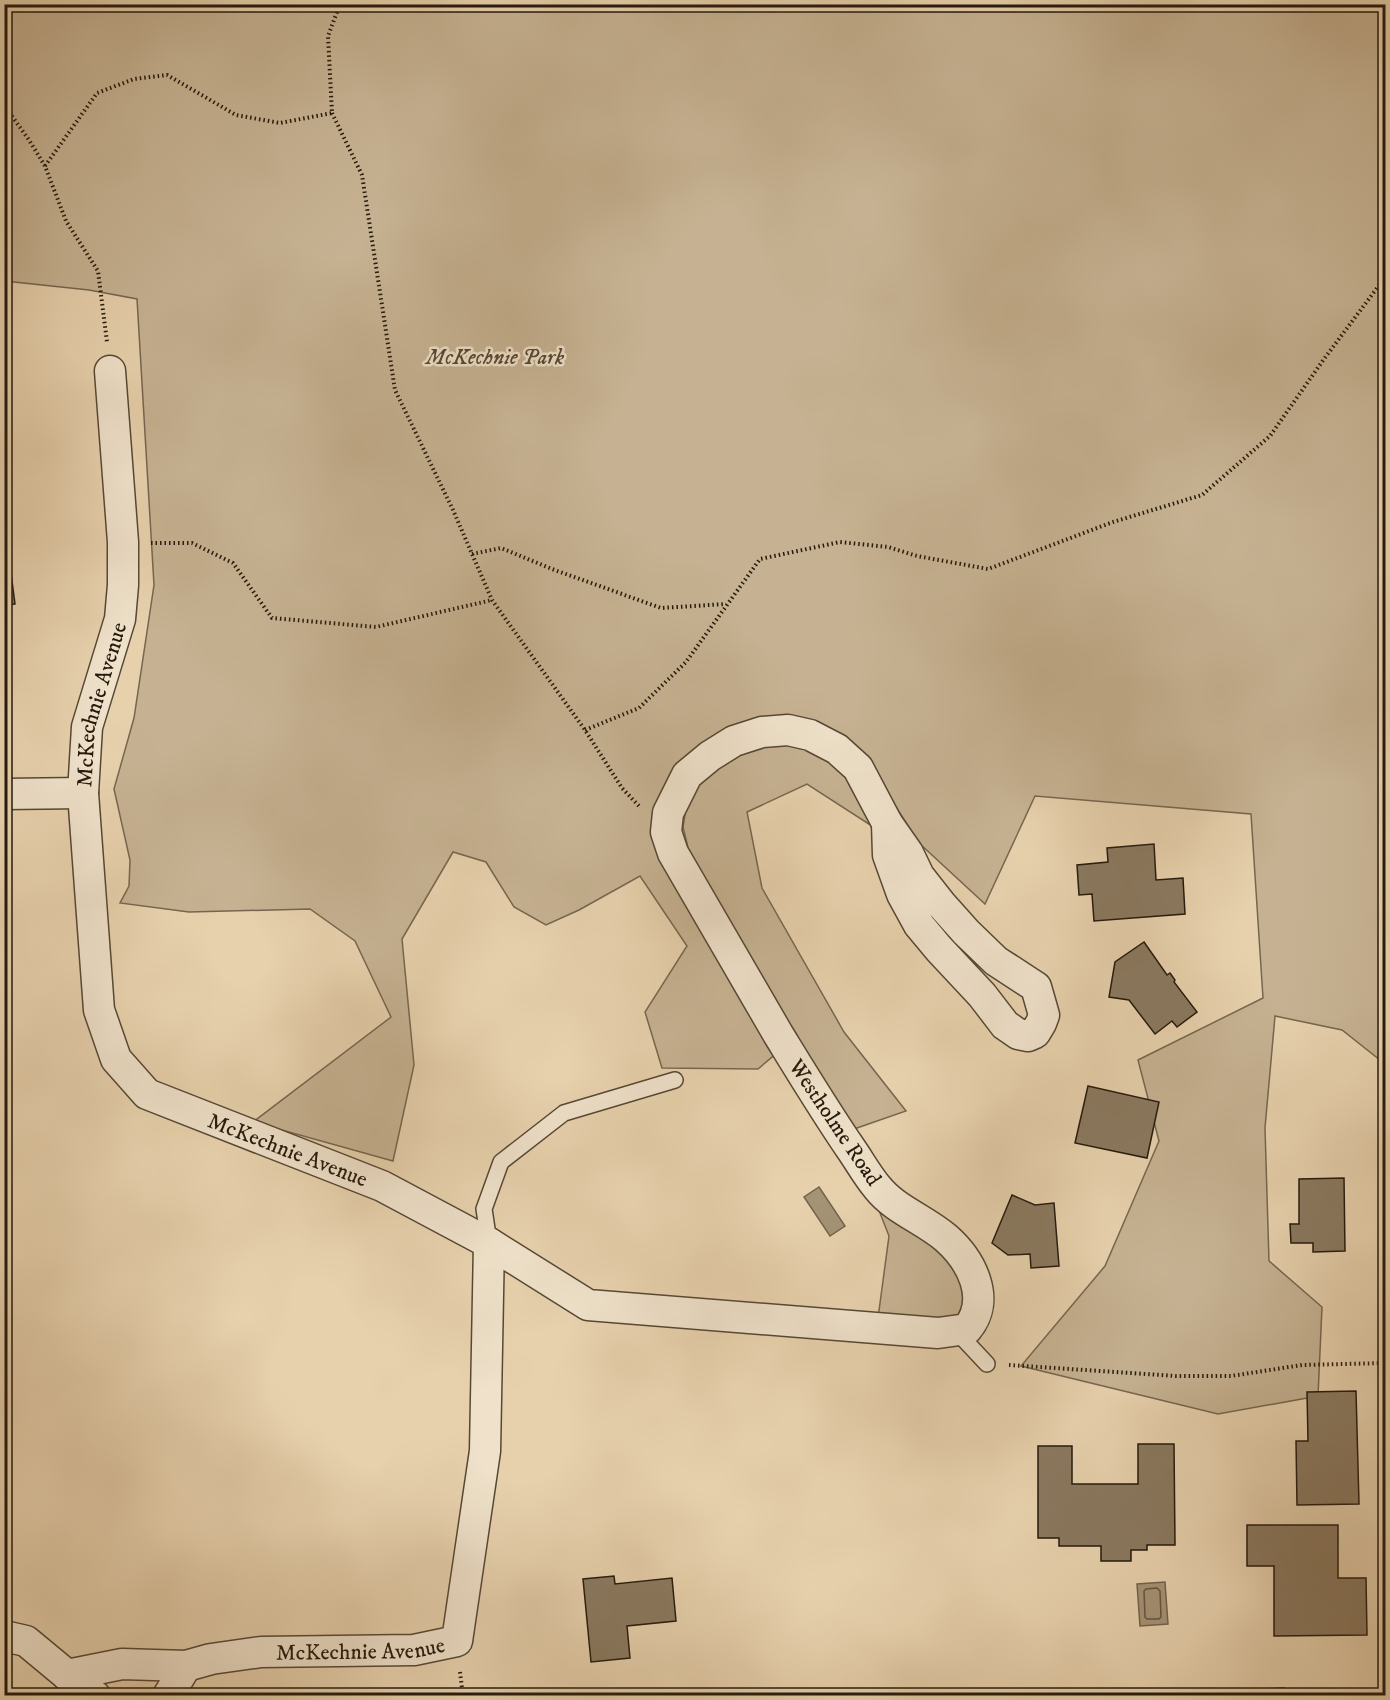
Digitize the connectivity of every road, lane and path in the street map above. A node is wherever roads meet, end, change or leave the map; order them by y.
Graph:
1 (340, 4) edge
2 (4, 105) edge
3 (332, 113) junction
4 (45, 166) junction
5 (1386, 276) edge
6 (110, 371) joint
7 (123, 542) junction
8 (472, 554) junction
9 (492, 600) junction
10 (728, 604) junction
11 (585, 730) junction
12 (83, 793) junction
13 (4, 794) edge
14 (887, 823) junction
15 (666, 832) junction
16 (675, 1080) dead end
17 (489, 1243) junction
18 (957, 1332) junction
19 (1386, 1363) edge
20 (987, 1364) joint
21 (4, 1635) edge
22 (186, 1666) junction
23 (67, 1675) junction
24 (95, 1695) edge
25 (168, 1695) edge

1 - 3 path
2 - 4 path
3 - 4 path
3 - 8 path
4 - 6 path
5 - 10 path
6 - 7 street, McKechnie Avenue
7 - 9 path
7 - 12 street, McKechnie Avenue
8 - 9 path
8 - 10 path
9 - 11 path
10 - 11 path
11 - 15 path
12 - 13 street
12 - 17 street, McKechnie Avenue
14 - 14 street
14 - 15 street
15 - 18 street, Westholme Road
16 - 17 lane
17 - 18 street
17 - 22 street, McKechnie Avenue
18 - 20 lane
19 - 20 path
21 - 23 street
22 - 23 street, McKechnie Avenue
22 - 25 street
23 - 24 street

